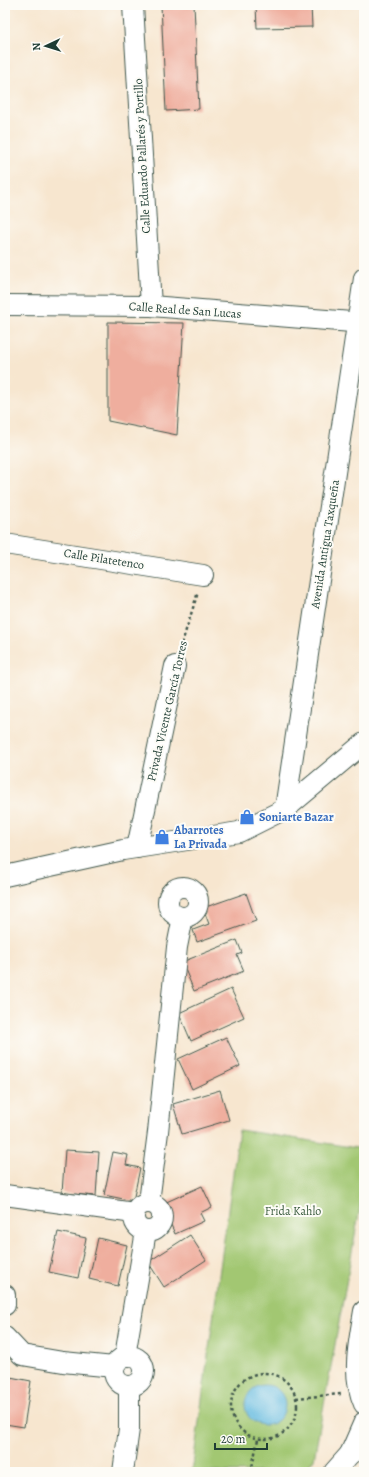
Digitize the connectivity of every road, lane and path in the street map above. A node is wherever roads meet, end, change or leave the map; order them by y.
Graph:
1 (133, 5) edge
2 (364, 278) edge
3 (5, 305) edge
4 (151, 306) junction
5 (361, 323) edge
6 (5, 544) edge
7 (203, 575) joint
8 (175, 666) joint
9 (364, 743) edge
10 (285, 809) junction
11 (137, 848) junction
12 (5, 876) edge
13 (183, 917) dead end
14 (5, 1195) edge
15 (141, 1208) junction
16 (146, 1231) junction
17 (5, 1295) edge
18 (5, 1305) edge
19 (364, 1311) edge
20 (5, 1337) edge
21 (119, 1362) junction
22 (129, 1387) junction
23 (296, 1398) junction
24 (361, 1398) edge
25 (364, 1422) edge
26 (258, 1439) junction
27 (357, 1449) edge
28 (123, 1472) edge
29 (250, 1472) edge
30 (334, 1472) edge

1 - 4 street, Calle Eduardo Pallarés y Portillo
2 - 5 street, Avenida Antigua Taxqueña
3 - 4 street, Calle Real de San Lucas
4 - 5 street, Calle Real de San Lucas
5 - 10 street, Avenida Antigua Taxqueña
6 - 7 street, Calle Pilatetenco
7 - 8 path, Privada Vicente García Torres
8 - 11 street, Privada Vicente García Torres
9 - 10 street
10 - 11 street
11 - 12 street
13 - 15 street
14 - 15 street
15 - 16 street
15 - 16 street
16 - 21 street
17 - 18 street
19 - 24 street
20 - 21 street
21 - 22 street
21 - 22 street
22 - 28 street
23 - 24 path
23 - 26 path
23 - 26 path
25 - 27 street
26 - 29 path
27 - 30 street

